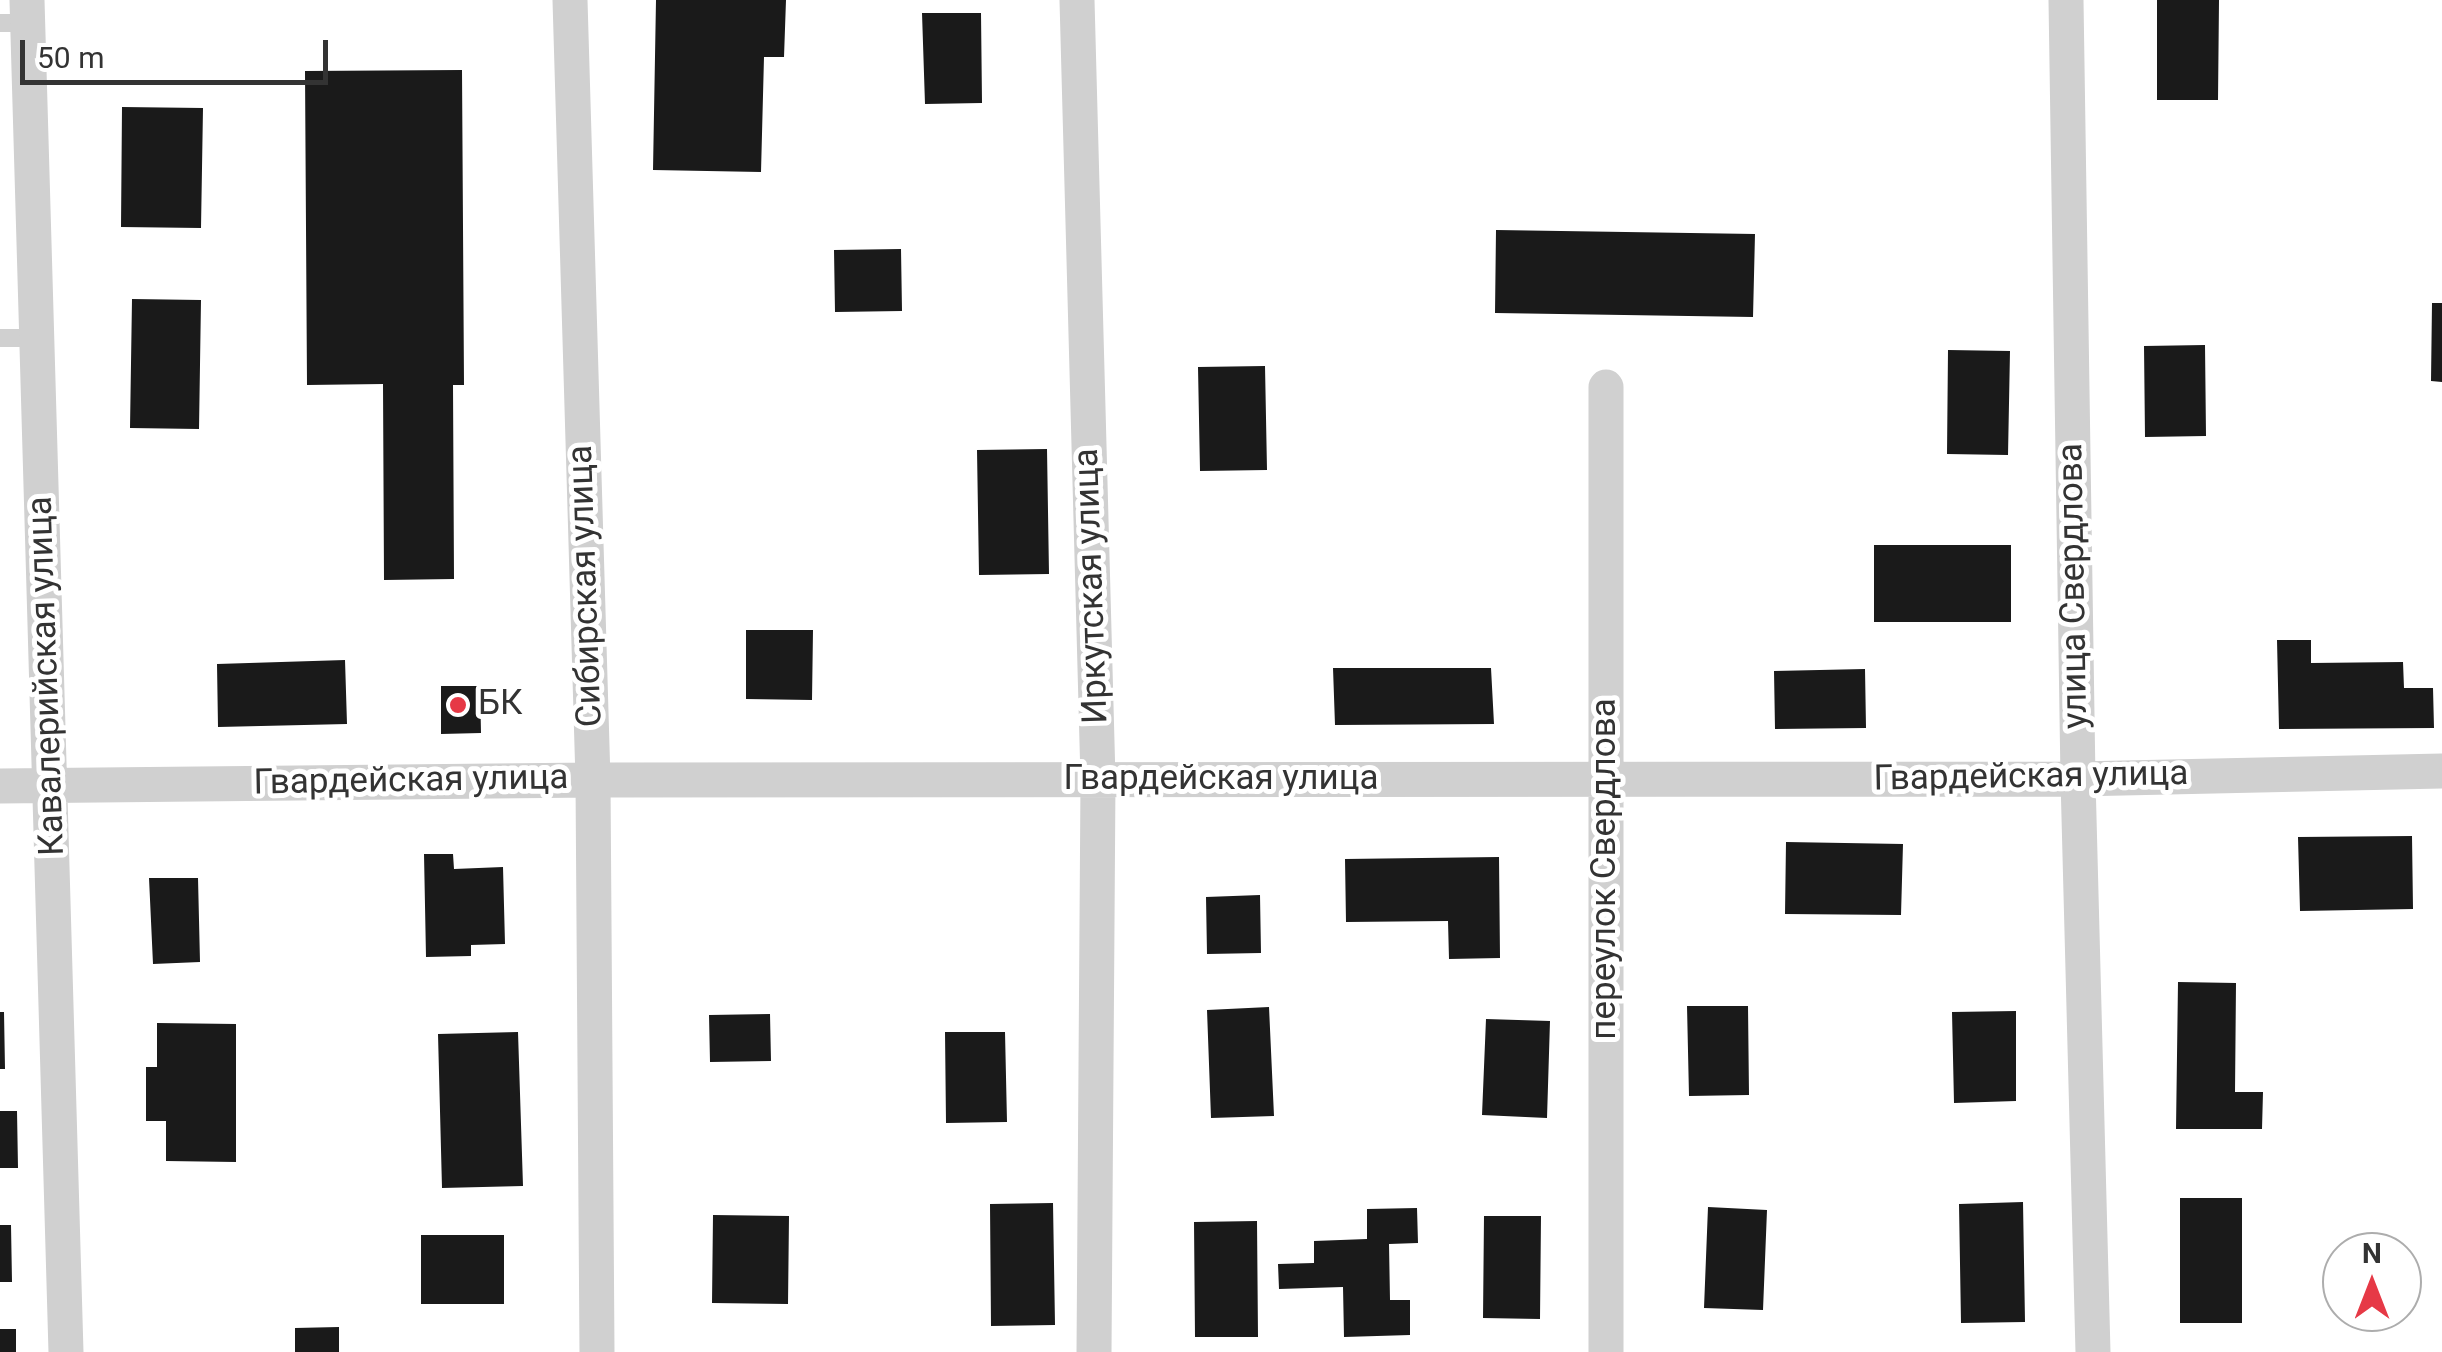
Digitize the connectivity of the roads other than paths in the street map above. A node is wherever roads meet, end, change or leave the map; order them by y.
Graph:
1 (570, 0) edge
2 (1077, 0) edge
3 (2066, 0) edge
4 (18, 15) edge
5 (0, 338) edge
6 (37, 338) junction
7 (1606, 387) dead end
8 (2442, 772) edge
9 (1098, 779) junction
10 (2078, 779) junction
11 (593, 780) junction
12 (1606, 781) junction
13 (0, 786) edge
14 (52, 786) junction
15 (66, 1352) edge
16 (597, 1352) edge
17 (1094, 1352) edge
18 (1606, 1352) edge
19 (2094, 1352) edge

1 - 11 street, Сибирская улица
2 - 9 street, Иркутская улица
3 - 10 street, улица Свердлова
4 - 6 street, Кавалерийская улица
5 - 6 lane
6 - 14 street, Кавалерийская улица
7 - 12 street, переулок Свердлова
8 - 10 street, Гвардейская улица
9 - 11 street, Гвардейская улица
9 - 12 street, Гвардейская улица
9 - 17 street, Иркутская улица
10 - 12 street, Гвардейская улица
10 - 19 street, улица Свердлова
11 - 14 street, Гвардейская улица
11 - 16 street, Сибирская улица
12 - 18 street, переулок Свердлова
13 - 14 street, Гвардейская улица
14 - 15 street, Кавалерийская улица

